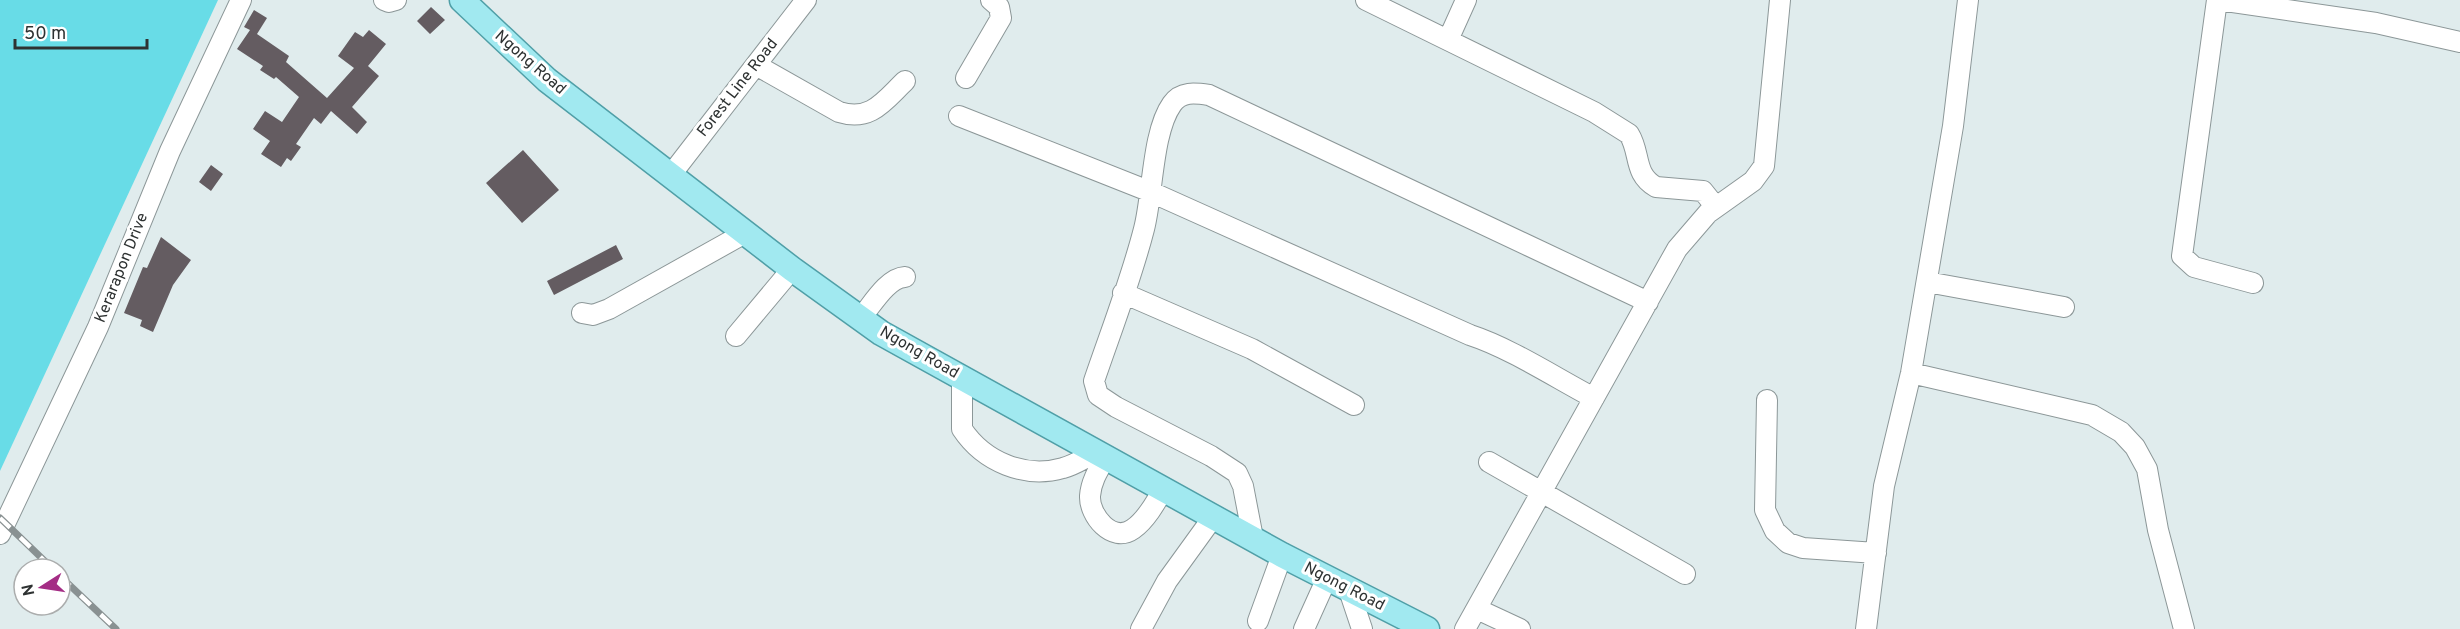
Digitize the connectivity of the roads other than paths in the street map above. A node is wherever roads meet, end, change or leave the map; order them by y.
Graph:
1 (242, 0) edge
2 (384, 0) edge
3 (396, 0) edge
4 (462, 0) edge
5 (806, 0) edge
6 (991, 0) edge
7 (1365, 0) edge
8 (1466, 0) edge
9 (1780, 0) edge
10 (1968, 0) edge
11 (2218, 0) edge
12 (1448, 40) junction
13 (2460, 42) edge
14 (756, 65) junction
15 (966, 78) dead end
16 (905, 81) dead end
17 (959, 116) dead end
18 (670, 176) junction
19 (1151, 192) junction
20 (1715, 206) junction
21 (745, 233) junction
22 (792, 269) junction
23 (905, 277) dead end
24 (1927, 282) junction
25 (2253, 283) dead end
26 (1123, 293) junction
27 (1648, 302) junction
28 (2064, 307) dead end
29 (582, 313) dead end
30 (860, 319) junction
31 (736, 336) dead end
32 (1911, 373) junction
33 (962, 378) junction
34 (1594, 398) junction
35 (1767, 400) dead end
36 (1354, 405) dead end
37 (1101, 454) junction
38 (1489, 462) dead end
39 (1164, 488) junction
40 (1543, 491) junction
41 (1214, 516) junction
42 (0, 534) edge
43 (1253, 538) junction
44 (1876, 553) junction
45 (1282, 555) junction
46 (1685, 574) dead end
47 (1327, 578) junction
48 (1349, 590) junction
49 (1477, 609) junction
50 (1258, 621) dead end
51 (1141, 629) edge
52 (1304, 629) edge
53 (1362, 629) edge
54 (1427, 629) edge
55 (1465, 629) edge
56 (1520, 629) edge
57 (1866, 629) edge
58 (2184, 629) edge

1 - 42 street, Kerarapon Drive
2 - 3 street
4 - 18 main road, Ngong Road
5 - 14 street, Forest Line Road
6 - 15 street
7 - 12 street
8 - 12 street
9 - 20 street
10 - 24 street
11 - 13 street
11 - 25 street
12 - 20 street
14 - 16 street
14 - 18 street, Forest Line Road
17 - 19 street
18 - 21 main road, Ngong Road
19 - 26 street
19 - 27 street
19 - 34 street
20 - 27 street
21 - 22 main road, Ngong Road
21 - 29 street
22 - 30 main road, Ngong Road
22 - 31 street
23 - 30 street
24 - 28 street
24 - 32 street
26 - 36 street
26 - 43 street
27 - 34 street
30 - 33 main road, Ngong Road
32 - 44 street
32 - 58 street
33 - 37 main road, Ngong Road
33 - 37 street
34 - 40 street
35 - 44 street
37 - 39 main road, Ngong Road
37 - 39 street
38 - 40 street
39 - 41 main road, Ngong Road
40 - 46 street
40 - 49 street
41 - 43 main road, Ngong Road
41 - 51 street
43 - 45 main road, Ngong Road
44 - 57 street
45 - 47 main road, Ngong Road
45 - 50 street
47 - 48 main road, Ngong Road
47 - 52 street
48 - 53 street
48 - 54 main road, Ngong Road
49 - 55 street
49 - 56 street

